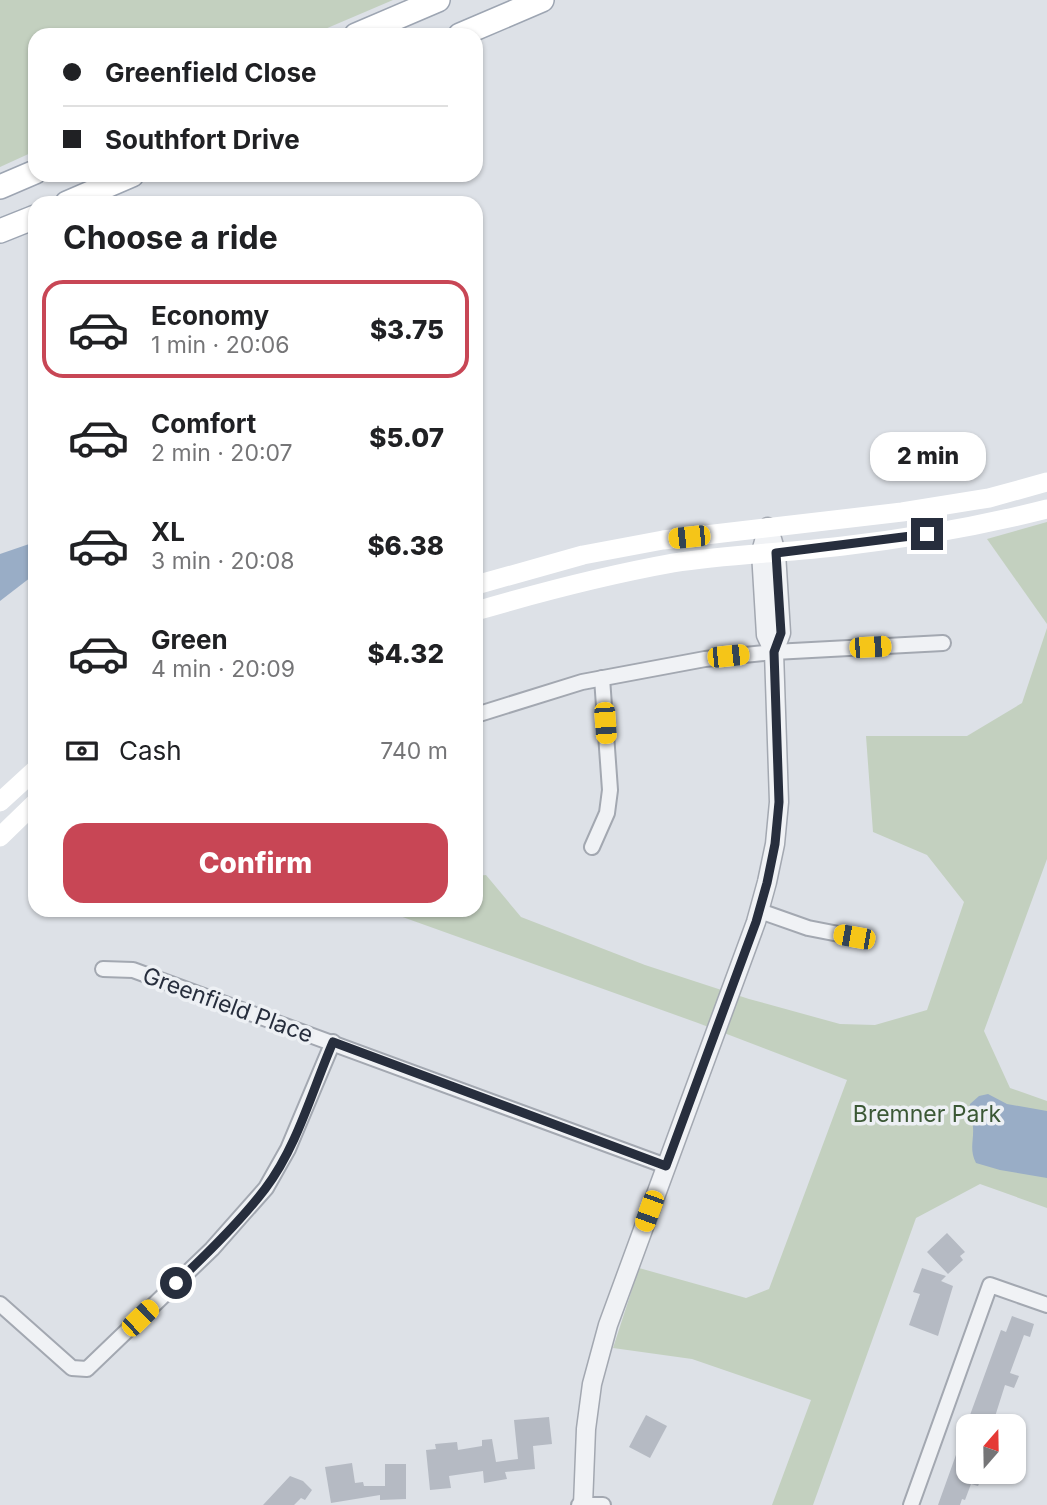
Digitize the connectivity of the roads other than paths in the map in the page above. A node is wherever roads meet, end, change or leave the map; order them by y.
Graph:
1 (438, 0) edge
2 (542, 0) edge
3 (372, 28) edge
4 (476, 28) edge
5 (28, 175) edge
6 (116, 182) edge
7 (0, 187) edge
8 (83, 196) edge
9 (28, 219) edge
10 (0, 232) edge
11 (1047, 482) edge
12 (1047, 509) edge
13 (768, 527) junction
14 (769, 552) junction
15 (483, 583) edge
16 (483, 609) edge
17 (943, 643) dead end
18 (774, 652) junction
19 (602, 678) junction
20 (483, 713) edge
21 (28, 776) edge
22 (0, 802) edge
23 (28, 810) edge
24 (0, 837) edge
25 (592, 847) dead end
26 (760, 911) junction
27 (854, 937) dead end
28 (103, 968) dead end
29 (333, 1042) junction
30 (666, 1166) junction
31 (0, 1304) edge
32 (1047, 1305) edge
33 (582, 1505) edge
34 (603, 1505) edge
35 (911, 1505) edge

1 - 3 main road
2 - 4 main road
5 - 7 main road
6 - 8 main road
9 - 10 main road
11 - 13 main road
12 - 14 main road
13 - 14 street
13 - 15 main road
14 - 16 main road
14 - 18 street
17 - 18 street
18 - 19 street
18 - 26 street
19 - 20 street
19 - 25 street
21 - 22 main road
23 - 24 main road
26 - 27 street
26 - 30 street
28 - 29 street, Greenfield Place
29 - 30 street, Greenfield Place
29 - 31 street
30 - 33 street
32 - 35 street
33 - 34 street

